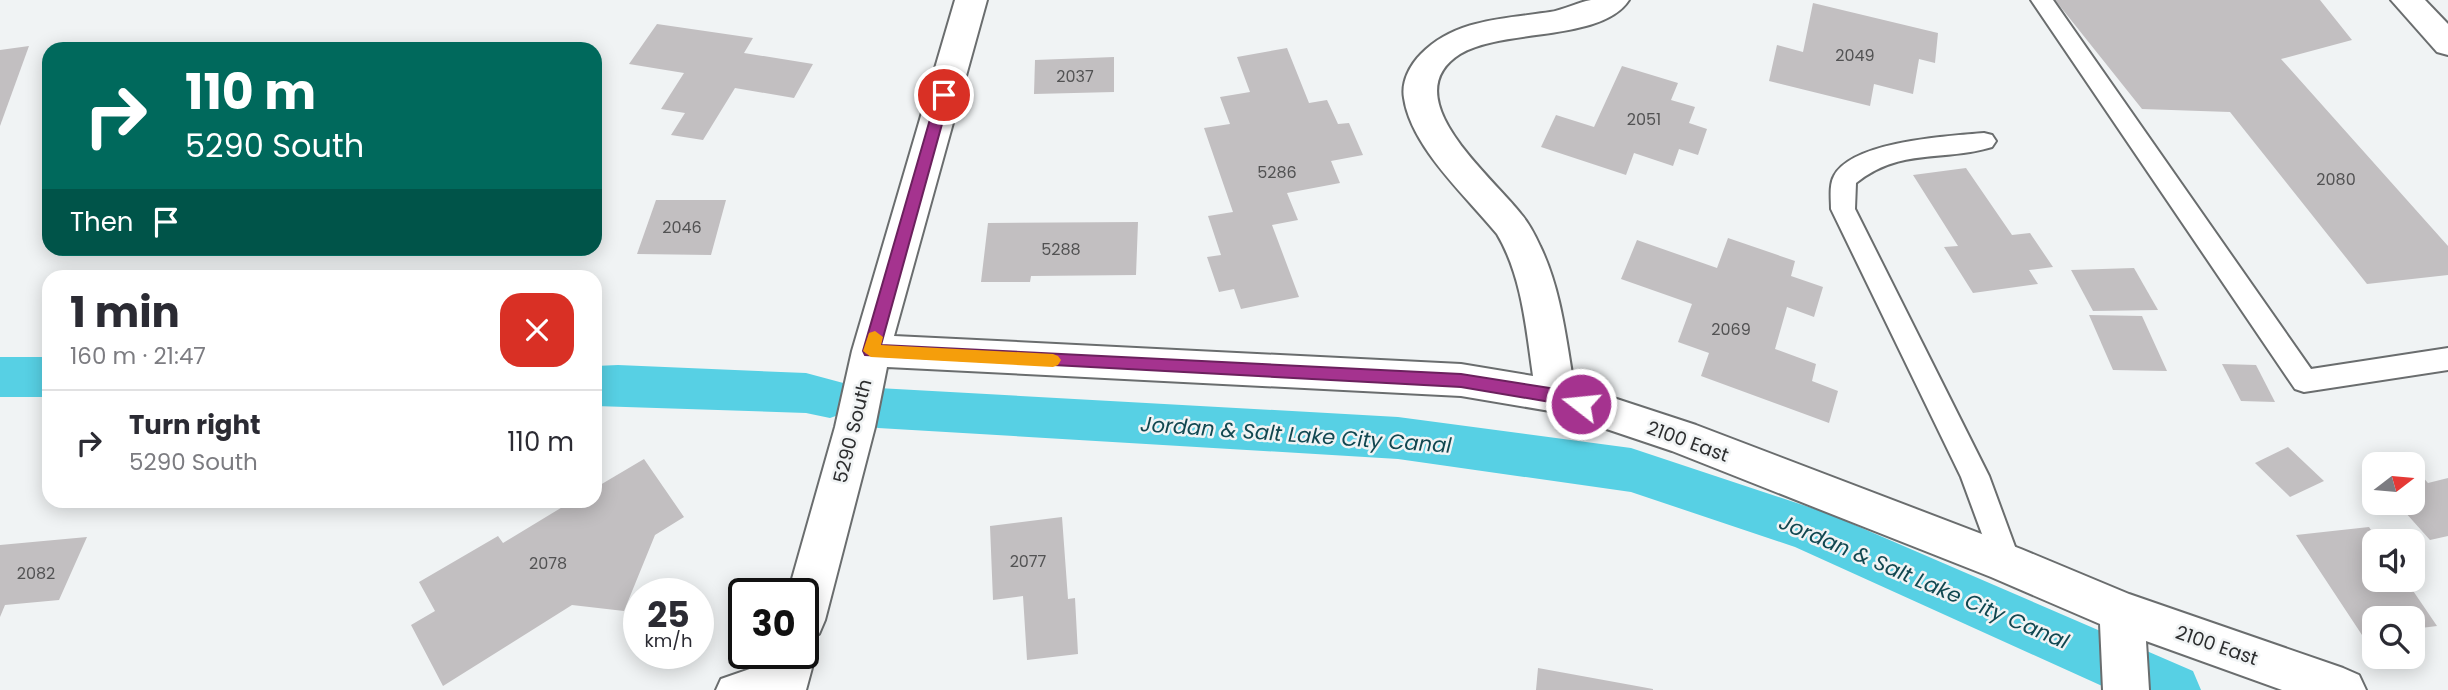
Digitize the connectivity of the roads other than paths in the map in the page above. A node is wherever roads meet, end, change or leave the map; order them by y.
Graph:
1 (971, 0) edge
2 (1613, 0) edge
3 (2042, 0) edge
4 (2407, 0) edge
5 (2448, 44) edge
6 (1984, 141) dead end
7 (871, 351) junction
8 (2448, 359) edge
9 (2304, 381) joint
10 (1556, 396) junction
11 (2006, 563) junction
12 (814, 578) edge
13 (2123, 627) junction
14 (789, 671) edge
15 (732, 690) edge
16 (2126, 690) edge
17 (2343, 690) edge

1 - 7 street, 5290 South
2 - 10 street
3 - 9 lane
4 - 5 street
6 - 11 lane
7 - 10 street, 2100 East
7 - 12 street, 5290 South
8 - 9 lane
10 - 11 street, 2100 East
11 - 13 street, 2100 East
13 - 16 street
13 - 17 street, 2100 East
14 - 15 lane

